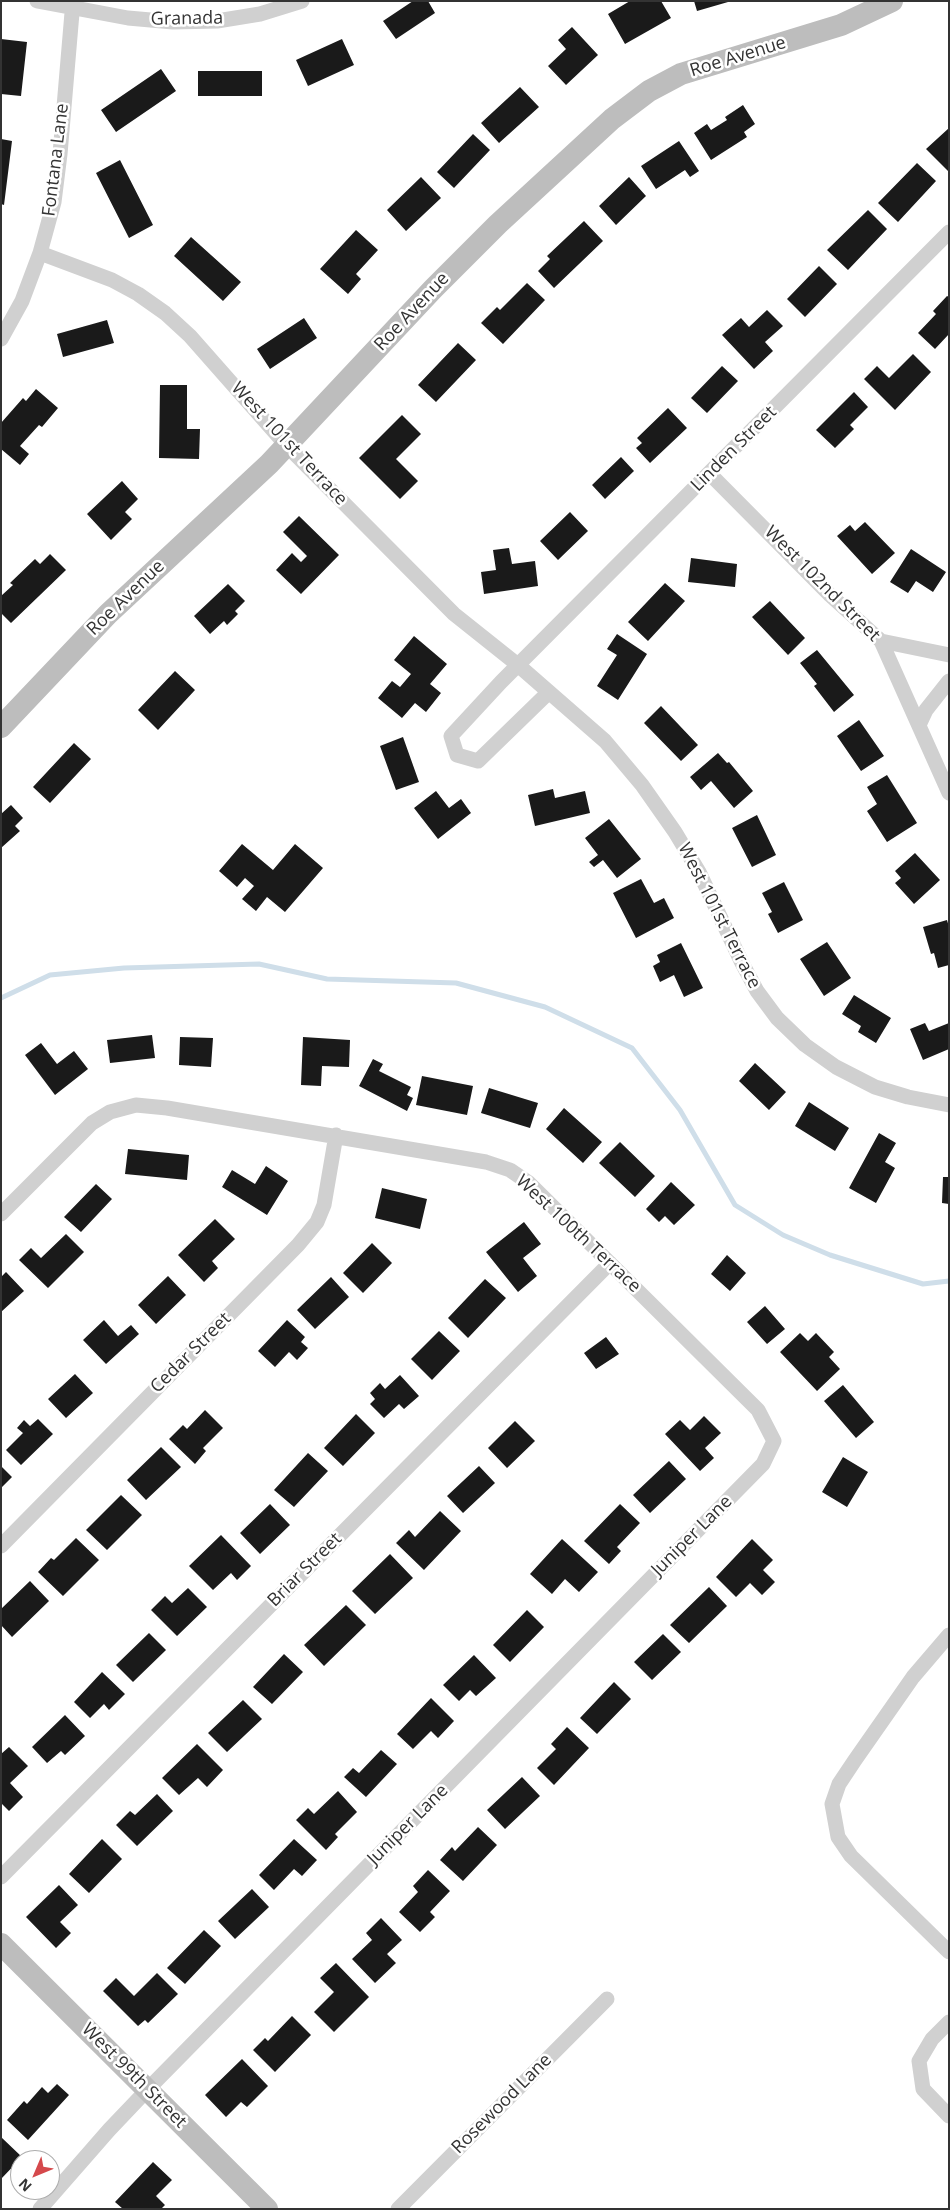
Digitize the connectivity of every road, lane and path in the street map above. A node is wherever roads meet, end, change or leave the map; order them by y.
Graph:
1 (37, 1) edge
2 (302, 1) edge
3 (892, 1) edge
4 (72, 5) edge
5 (949, 232) edge
6 (40, 253) junction
7 (1, 339) edge
8 (287, 446) junction
9 (709, 473) junction
10 (881, 641) junction
11 (949, 655) edge
12 (518, 665) junction
13 (949, 682) edge
14 (549, 692) junction
15 (919, 726) junction
16 (1, 727) edge
17 (949, 793) edge
18 (949, 1105) edge
19 (336, 1136) junction
20 (1, 1214) edge
21 (610, 1263) junction
22 (774, 1441) joint
23 (1, 1546) edge
24 (949, 1635) edge
25 (1, 1877) edge
26 (1, 1944) edge
27 (949, 1952) edge
28 (607, 1999) dead end
29 (949, 2022) edge
30 (148, 2089) junction
31 (949, 2116) edge
32 (40, 2209) edge
33 (268, 2209) edge
34 (398, 2209) edge

1 - 4 street, Granada
2 - 4 street, Granada
3 - 8 main road, Roe Avenue
4 - 6 street, Fontana Lane
5 - 9 street, Linden Street
6 - 7 street, Fontana Lane
6 - 8 street, West 101st Terrace
8 - 12 street, West 101st Terrace
8 - 16 main road, Roe Avenue
9 - 10 street, West 102nd Street
9 - 12 street, Linden Street
10 - 11 street
10 - 15 street, West 102nd Street
12 - 14 street, West 101st Terrace
12 - 14 street
13 - 15 street
14 - 18 street, West 101st Terrace
15 - 17 street, West 102nd Street
19 - 20 street, West 100th Terrace
19 - 21 street, West 100th Terrace
19 - 23 street, Cedar Street
21 - 22 street, West 100th Terrace
21 - 25 street, Briar Street
22 - 30 street, Juniper Lane
24 - 27 street
26 - 30 main road, West 99th Street
28 - 34 street, Rosewood Lane
29 - 31 street
30 - 32 street, Juniper Lane
30 - 33 main road, West 99th Street

